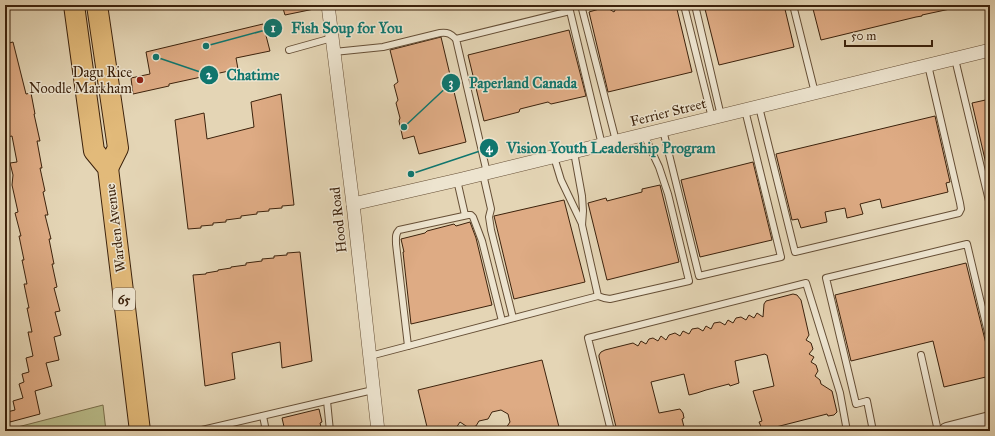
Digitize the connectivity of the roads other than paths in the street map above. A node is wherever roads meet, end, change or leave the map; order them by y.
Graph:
1 (74, 5) edge
2 (97, 5) edge
3 (328, 5) edge
4 (581, 5) edge
5 (684, 5) edge
6 (695, 5) edge
7 (792, 5) edge
8 (332, 38) junction
9 (456, 39) junction
10 (289, 50) dead end
11 (990, 50) edge
12 (334, 52) junction
13 (955, 59) junction
14 (928, 65) junction
15 (815, 93) junction
16 (759, 106) junction
17 (745, 110) junction
18 (717, 117) junction
19 (663, 130) junction
20 (644, 135) junction
21 (616, 141) junction
22 (602, 145) junction
23 (574, 152) junction
24 (554, 156) junction
25 (108, 168) junction
26 (485, 174) junction
27 (457, 180) junction
28 (353, 204) junction
29 (990, 205) edge
30 (465, 215) junction
31 (582, 225) junction
32 (699, 276) junction
33 (689, 281) junction
34 (598, 296) junction
35 (513, 318) junction
36 (502, 321) junction
37 (990, 341) edge
38 (408, 346) junction
39 (921, 355) dead end
40 (369, 356) junction
41 (373, 390) junction
42 (326, 401) junction
43 (263, 416) junction
44 (990, 421) edge
45 (140, 431) edge
46 (202, 431) edge
47 (266, 431) edge
48 (330, 431) edge
49 (378, 431) edge
50 (611, 431) edge
51 (847, 431) edge
52 (873, 431) edge
53 (938, 431) edge
54 (947, 431) edge

1 - 25 main road, Warden Avenue
2 - 25 main road, Warden Avenue
3 - 8 street, Hood Road
4 - 21 lane
5 - 18 lane
6 - 18 lane
7 - 15 lane
8 - 10 lane
8 - 12 street, Hood Road
9 - 12 lane
9 - 22 lane
9 - 26 lane
11 - 13 street, Ferrier Street
12 - 28 street, Hood Road
13 - 14 street, Ferrier Street
13 - 29 lane
14 - 15 street, Ferrier Street
14 - 16 lane
15 - 16 street, Ferrier Street
16 - 17 street, Ferrier Street
17 - 18 street, Ferrier Street
17 - 32 lane
18 - 19 street, Ferrier Street
19 - 20 street, Ferrier Street
19 - 32 lane
20 - 21 street, Ferrier Street
20 - 33 lane
21 - 22 street, Ferrier Street
22 - 23 street, Ferrier Street
23 - 24 street, Ferrier Street
23 - 31 lane
24 - 26 street, Ferrier Street
24 - 31 lane
25 - 45 main road, Warden Avenue / 65
26 - 27 street, Ferrier Street
26 - 35 lane
27 - 28 street, Ferrier Street
27 - 30 lane
28 - 40 street, Hood Road
30 - 36 lane
30 - 38 lane
31 - 34 lane
32 - 33 lane
33 - 34 lane
34 - 35 lane
35 - 36 lane
36 - 38 lane
37 - 52 lane
38 - 40 lane
39 - 53 lane
40 - 41 street, Hood Road
41 - 42 lane
41 - 49 street, Hood Road
42 - 43 lane
42 - 48 lane
43 - 46 lane
43 - 47 lane
44 - 54 street
50 - 51 lane

